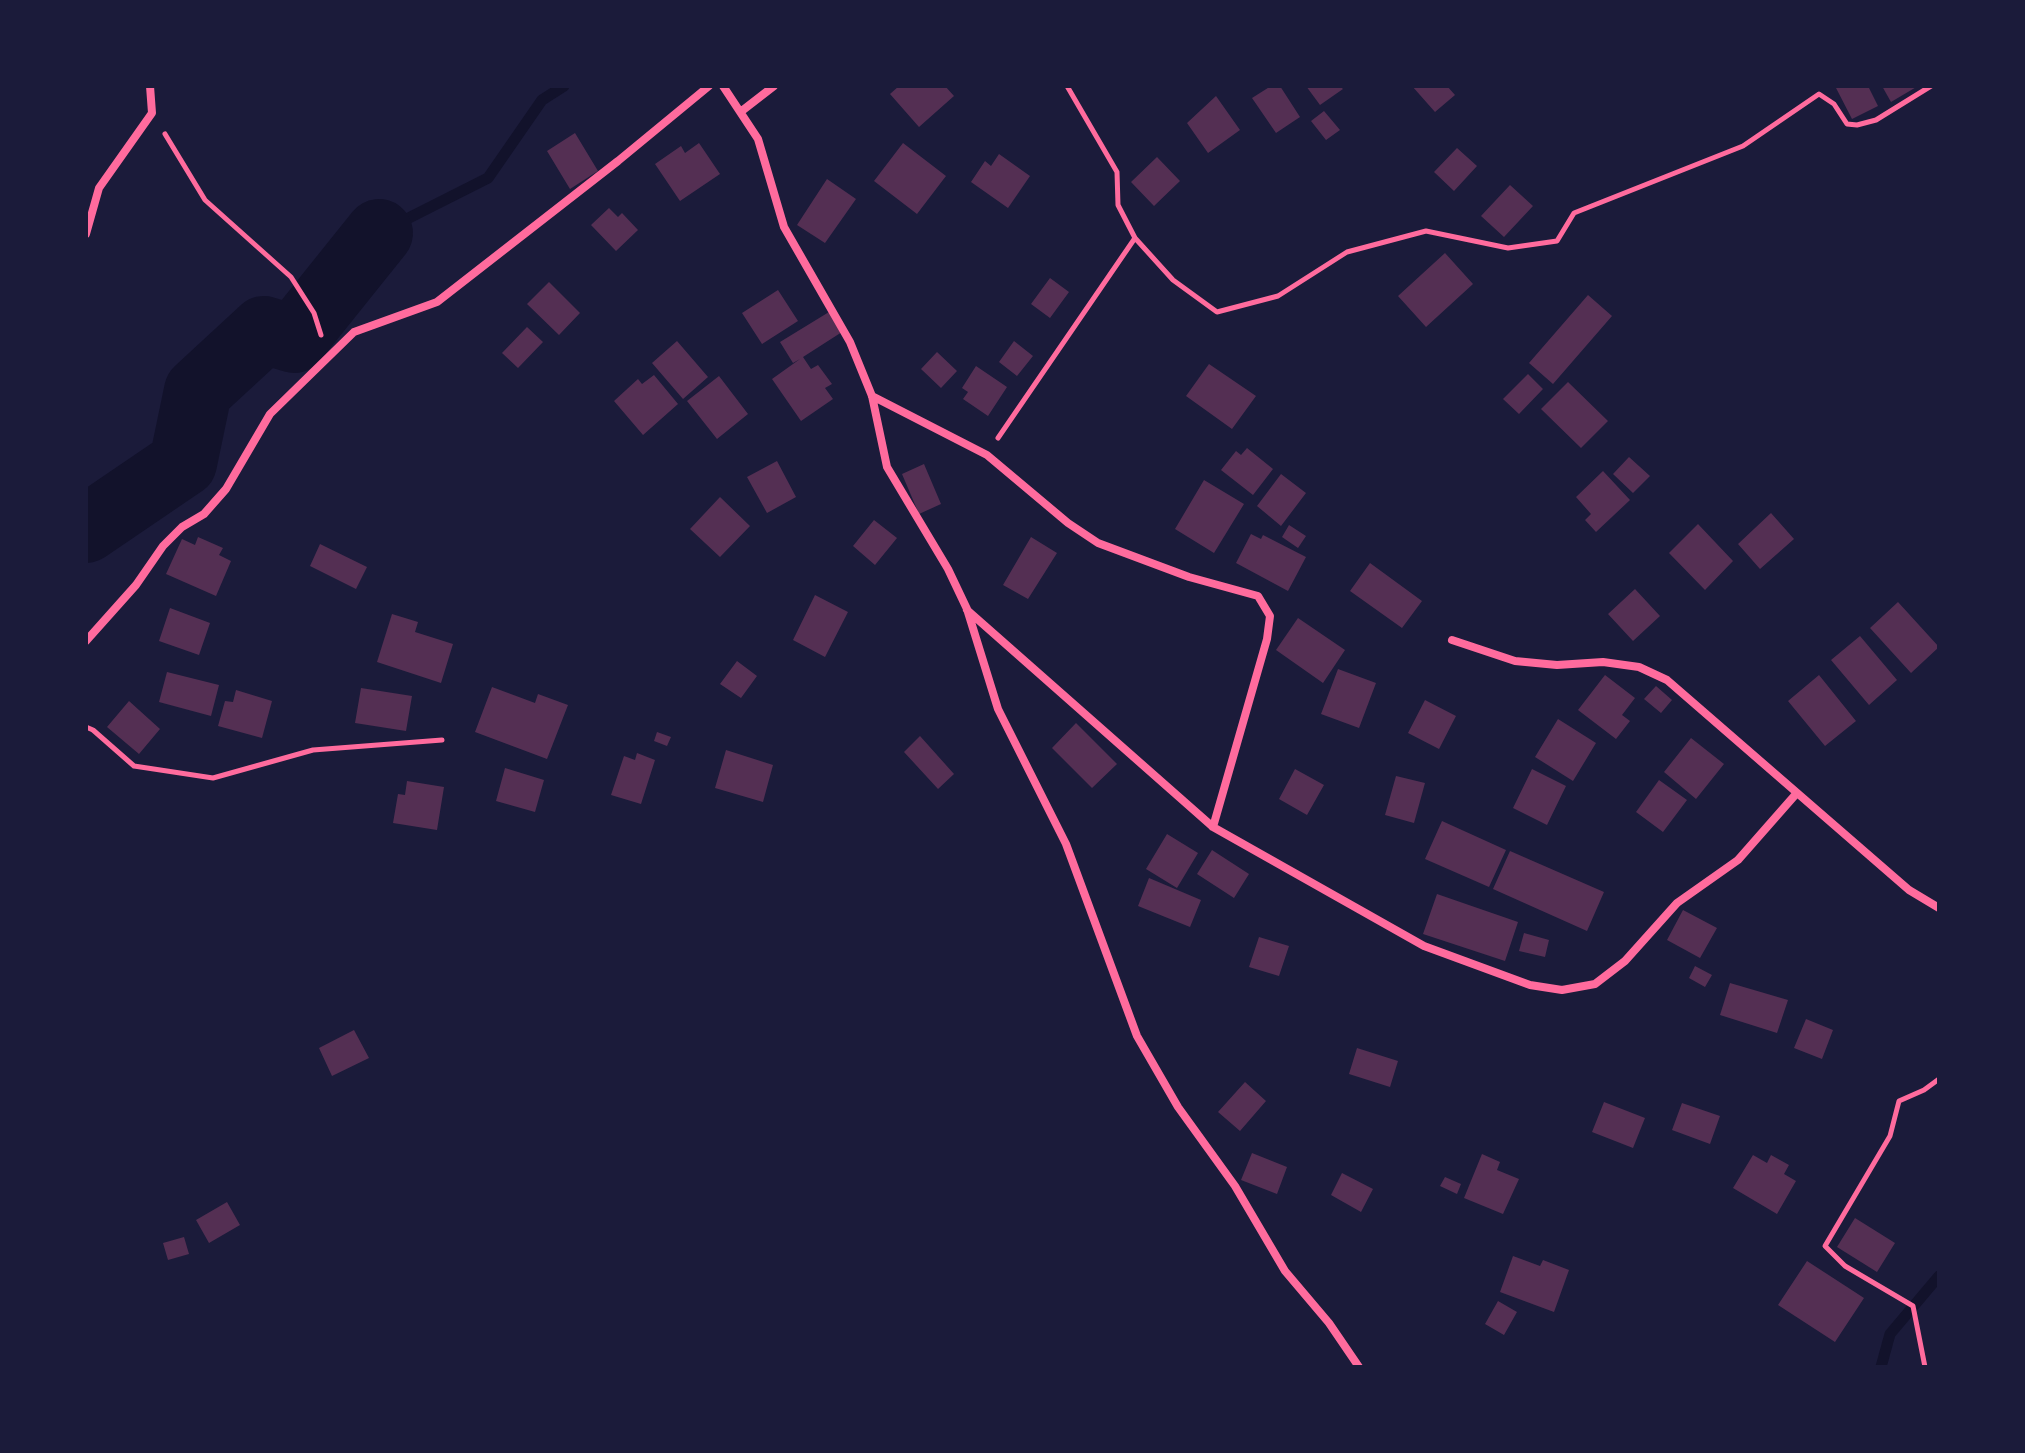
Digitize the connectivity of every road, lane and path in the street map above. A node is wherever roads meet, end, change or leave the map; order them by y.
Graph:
1 (150, 86) edge
2 (709, 86) edge
3 (723, 86) edge
4 (774, 86) edge
5 (1067, 86) edge
6 (1931, 86) edge
7 (743, 110) junction
8 (152, 113) junction
9 (86, 234) edge
10 (1135, 238) junction
11 (327, 358) junction
12 (872, 396) junction
13 (987, 455) junction
14 (967, 609) junction
15 (1452, 640) dead end
16 (86, 641) edge
17 (86, 727) edge
18 (442, 740) dead end
19 (1796, 794) junction
20 (1213, 827) junction
21 (1939, 908) edge
22 (1939, 1079) edge
23 (1359, 1367) edge
24 (1925, 1367) edge

1 - 8 street
2 - 11 street
3 - 7 street
4 - 7 street
5 - 10 path
6 - 10 path
7 - 12 street
8 - 9 street
8 - 11 path
10 - 13 path
11 - 16 street
12 - 13 street
12 - 14 street
13 - 20 street
14 - 20 street
14 - 23 street
15 - 19 street
17 - 18 path
19 - 20 street
19 - 21 street
22 - 24 path

